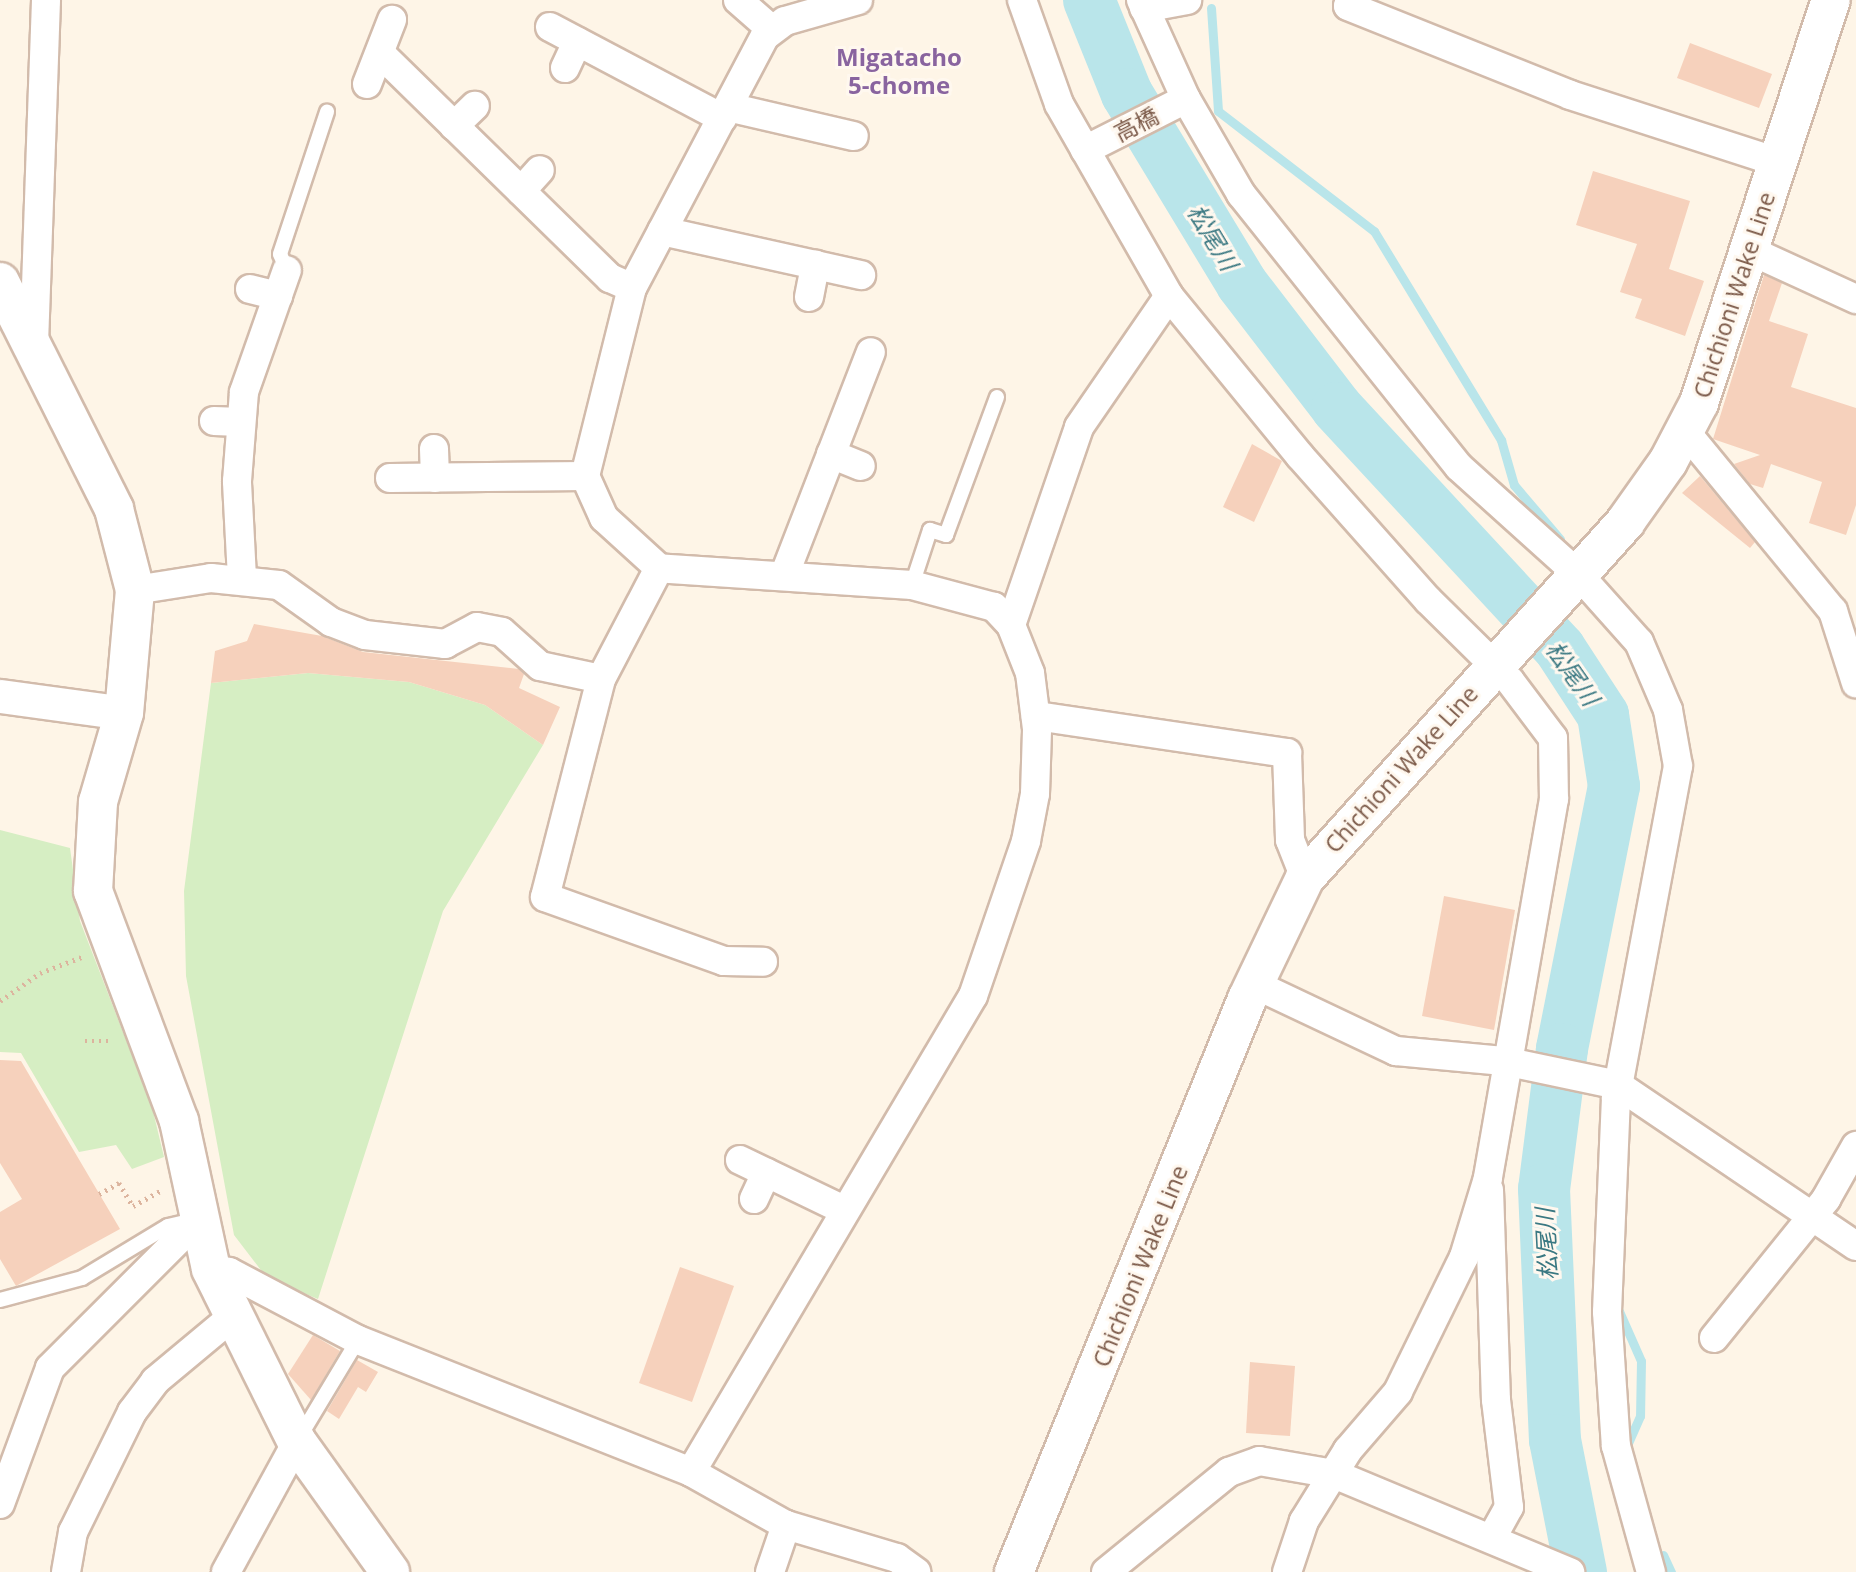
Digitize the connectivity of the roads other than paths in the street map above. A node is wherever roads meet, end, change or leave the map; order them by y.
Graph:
1 (46, 0) edge
2 (738, 0) edge
3 (858, 0) edge
4 (1022, 0) edge
5 (1187, 0) edge
6 (1831, 0) edge
7 (1343, 2) edge
8 (1142, 4) edge
9 (392, 20) dead end
10 (550, 27) dead end
11 (771, 29) junction
12 (577, 42) junction
13 (380, 53) junction
14 (565, 68) dead end
15 (367, 84) dead end
16 (1182, 101) junction
17 (475, 106) dead end
18 (327, 112) dead end
19 (725, 113) junction
20 (454, 126) junction
21 (854, 136) dead end
22 (1089, 148) junction
23 (1778, 162) junction
24 (540, 170) dead end
25 (521, 191) junction
26 (662, 232) junction
27 (1749, 250) junction
28 (815, 265) junction
29 (287, 270) joint
30 (861, 275) dead end
31 (0, 282) edge
32 (632, 288) junction
33 (250, 289) dead end
34 (278, 296) junction
35 (1169, 296) junction
36 (809, 298) dead end
37 (1856, 299) edge
38 (34, 344) junction
39 (872, 352) dead end
40 (997, 397) dead end
41 (1685, 431) junction
42 (434, 449) dead end
43 (831, 454) junction
44 (861, 466) dead end
45 (585, 476) junction
46 (390, 478) dead end
47 (435, 478) junction
48 (659, 568) junction
49 (784, 576) junction
50 (242, 578) junction
51 (1573, 582) junction
52 (912, 585) junction
53 (135, 590) junction
54 (1011, 625) junction
55 (1499, 661) junction
56 (601, 679) junction
57 (1856, 683) edge
58 (0, 696) edge
59 (124, 713) junction
60 (1036, 716) junction
61 (1305, 878) junction
62 (763, 961) dead end
63 (1254, 984) junction
64 (1508, 1062) junction
65 (1615, 1083) junction
66 (1856, 1146) edge
67 (740, 1160) dead end
68 (766, 1173) junction
69 (1488, 1178) junction
70 (754, 1199) dead end
71 (194, 1202) junction
72 (844, 1210) junction
73 (1813, 1214) junction
74 (1856, 1246) edge
75 (211, 1269) junction
76 (0, 1300) edge
77 (233, 1316) junction
78 (1714, 1338) dead end
79 (358, 1340) junction
80 (296, 1441) junction
81 (691, 1472) junction
82 (1335, 1474) junction
83 (0, 1504) edge
84 (786, 1525) junction
85 (1513, 1551) edge
86 (66, 1572) edge
87 (226, 1572) edge
88 (389, 1572) edge
89 (770, 1572) edge
90 (916, 1572) edge
91 (1014, 1572) edge
92 (1106, 1572) edge
93 (1287, 1572) edge
94 (1570, 1572) edge
95 (1651, 1572) edge

1 - 38 street
2 - 11 street
3 - 11 street
4 - 22 street
5 - 8 street
6 - 23 main road, Chichioni Wake Line
7 - 23 street
8 - 16 street
9 - 13 street
10 - 12 street
11 - 19 street
12 - 14 street
12 - 19 street
13 - 15 street
13 - 20 street
16 - 22 street, 高橋
16 - 51 street
17 - 20 street
18 - 29 lane
19 - 21 street
19 - 26 street
20 - 25 street
22 - 35 street
23 - 27 main road, Chichioni Wake Line
24 - 25 street
25 - 32 street
26 - 28 street
26 - 32 street
27 - 37 street
27 - 41 main road, Chichioni Wake Line
28 - 30 street
28 - 36 street
29 - 34 street
31 - 38 main road
32 - 45 street
33 - 34 street
34 - 50 street
35 - 54 street
35 - 55 street
38 - 53 main road
39 - 43 street
40 - 52 lane
41 - 51 main road, Chichioni Wake Line
41 - 57 street
42 - 47 street
43 - 44 street
43 - 49 street
45 - 47 street
45 - 48 street
46 - 47 street
48 - 49 street
48 - 56 street
49 - 52 street
50 - 53 street
50 - 56 street
51 - 55 main road, Chichioni Wake Line
51 - 65 street
52 - 54 street
53 - 59 main road
54 - 60 street
55 - 61 main road, Chichioni Wake Line
55 - 64 street
56 - 62 street
58 - 59 street
59 - 71 main road
60 - 61 street
60 - 72 street
61 - 63 main road, Chichioni Wake Line
63 - 64 street
63 - 91 main road, Chichioni Wake Line
64 - 65 street
64 - 69 street
65 - 73 street
65 - 95 street
66 - 73 street
67 - 68 street
68 - 70 street
68 - 72 street
69 - 82 street
69 - 85 street
71 - 75 main road
71 - 76 lane
71 - 83 street
72 - 81 street
73 - 74 street
73 - 78 street
75 - 77 main road
75 - 79 street
77 - 80 main road
77 - 86 street
79 - 80 lane
79 - 81 street
80 - 87 street
80 - 88 main road
81 - 84 street
82 - 85 street
82 - 92 street
82 - 93 street
84 - 89 street
84 - 90 street
85 - 94 street

